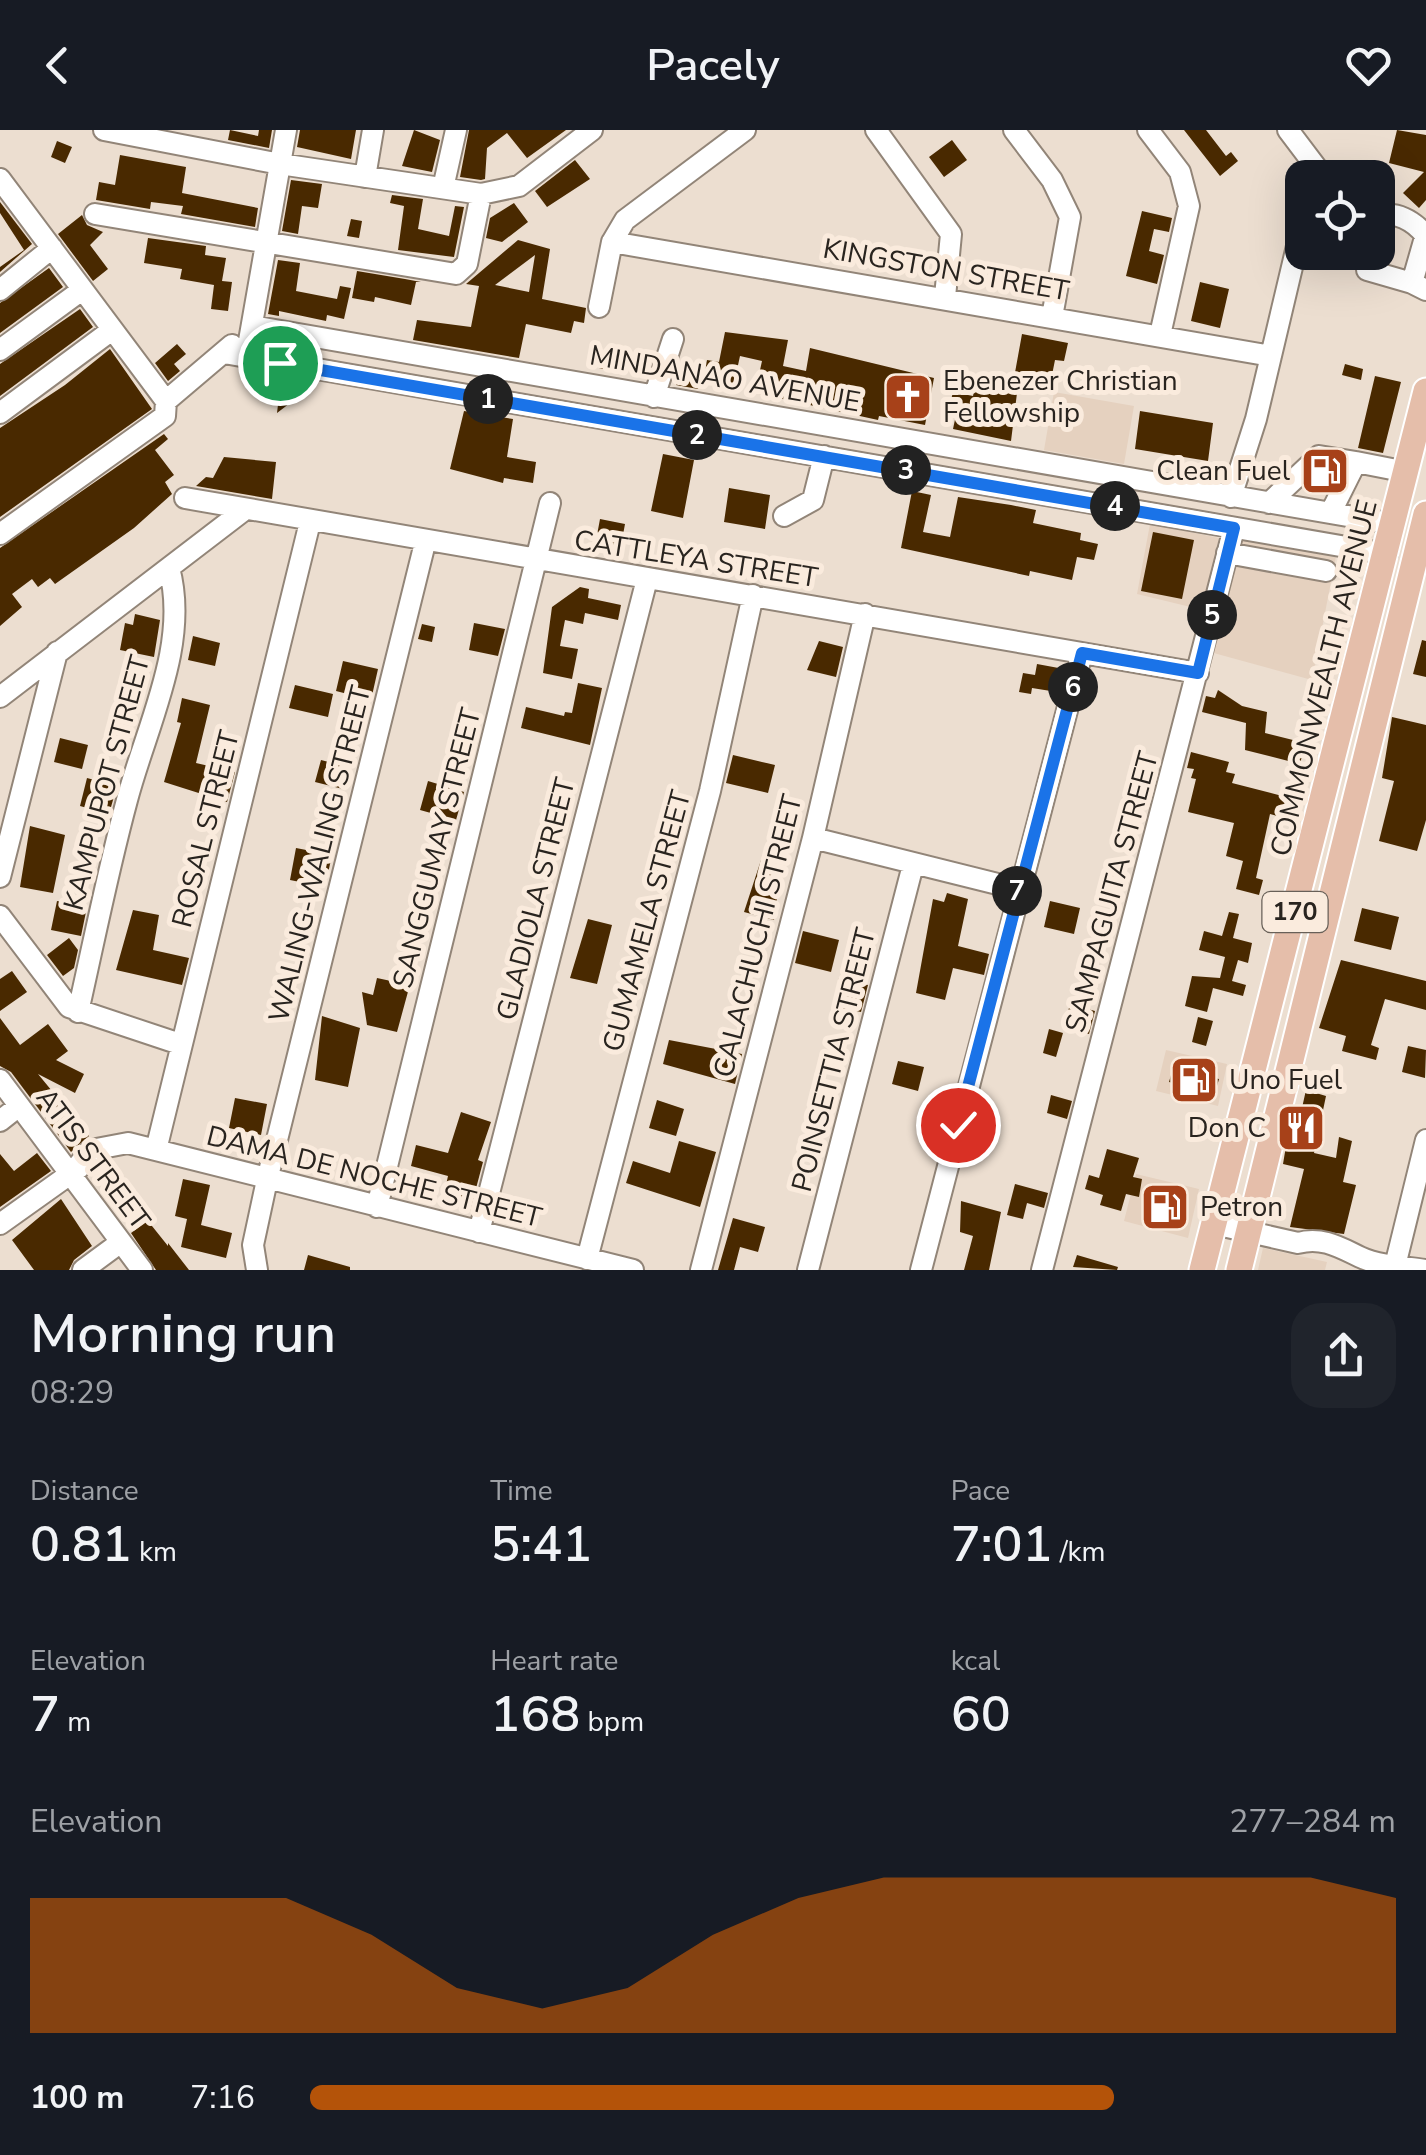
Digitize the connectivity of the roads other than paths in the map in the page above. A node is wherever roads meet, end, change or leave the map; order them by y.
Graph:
1 (104, 130) edge
2 (286, 130) edge
3 (373, 130) edge
4 (456, 130) edge
5 (592, 130) edge
6 (746, 130) edge
7 (876, 130) edge
8 (1014, 130) edge
9 (1148, 130) edge
10 (1288, 130) edge
11 (200, 139) edge
12 (1307, 160) edge
13 (280, 164) junction
14 (365, 177) junction
15 (0, 179) edge
16 (443, 188) junction
17 (481, 194) junction
18 (94, 214) dead end
19 (1395, 216) edge
20 (1425, 234) edge
21 (266, 242) junction
22 (612, 242) junction
23 (52, 248) junction
24 (1291, 270) edge
25 (1367, 270) edge
26 (1419, 286) edge
27 (0, 290) edge
28 (82, 290) junction
29 (944, 297) junction
30 (599, 307) dead end
31 (1052, 317) junction
32 (252, 326) junction
33 (112, 330) junction
34 (1160, 336) junction
35 (311, 337) junction
36 (673, 339) dead end
37 (351, 344) junction
38 (0, 350) edge
39 (224, 354) junction
40 (1271, 356) junction
41 (246, 358) junction
42 (306, 368) junction
43 (346, 375) junction
44 (1426, 392) edge
45 (654, 397) junction
46 (166, 400) junction
47 (0, 412) edge
48 (824, 456) junction
49 (1356, 462) junction
50 (1407, 472) junction
51 (1231, 497) junction
52 (185, 498) dead end
53 (550, 503) dead end
54 (1270, 503) junction
55 (243, 511) junction
56 (1331, 512) junction
57 (784, 516) dead end
58 (310, 522) junction
59 (1394, 524) junction
60 (1425, 524) edge
61 (1234, 528) junction
62 (0, 534) edge
63 (425, 543) junction
64 (1227, 554) junction
65 (1388, 554) junction
66 (1420, 560) edge
67 (536, 561) junction
68 (169, 568) junction
69 (1326, 571) dead end
70 (647, 579) junction
71 (753, 595) junction
72 (864, 614) junction
73 (57, 652) junction
74 (1082, 653) junction
75 (1198, 673) junction
76 (0, 697) edge
77 (813, 838) junction
78 (912, 864) junction
79 (0, 877) edge
80 (1018, 890) junction
81 (0, 916) edge
82 (78, 1012) junction
83 (180, 1044) junction
84 (0, 1080) edge
85 (20, 1106) junction
86 (0, 1121) edge
87 (1426, 1140) edge
88 (156, 1150) junction
89 (85, 1161) junction
90 (267, 1180) junction
91 (376, 1207) junction
92 (0, 1224) edge
93 (1214, 1224) junction
94 (479, 1232) junction
95 (1248, 1232) junction
96 (121, 1242) junction
97 (587, 1259) junction
98 (1394, 1268) edge
99 (82, 1270) edge
100 (142, 1270) edge
101 (258, 1270) edge
102 (633, 1270) edge
103 (701, 1270) edge
104 (808, 1270) edge
105 (922, 1270) edge
106 (1042, 1270) edge
107 (1202, 1270) edge
108 (1239, 1270) edge
109 (1426, 1270) edge

1 - 11 street
2 - 13 street
3 - 14 street
4 - 16 street
5 - 17 street
6 - 22 street
7 - 29 street
8 - 31 street
9 - 34 street
10 - 12 street
11 - 13 street
13 - 14 street
13 - 21 street
14 - 16 street
15 - 23 street
16 - 17 street
17 - 21 street
18 - 21 street
19 - 20 street
20 - 26 street
21 - 32 street
22 - 29 street, KINGSTON STREET
22 - 30 street
23 - 27 street
23 - 28 street
24 - 40 street
25 - 26 street
28 - 33 street
28 - 38 street
29 - 31 street, KINGSTON STREET
31 - 34 street, KINGSTON STREET
32 - 35 street, MINDANAO AVENUE
32 - 39 street
32 - 41 street
33 - 46 street
33 - 47 street
34 - 40 street, KINGSTON STREET
35 - 37 street, MINDANAO AVENUE
35 - 42 street
36 - 45 street
37 - 43 street
37 - 45 street, MINDANAO AVENUE
39 - 41 street
39 - 46 street
40 - 51 street
41 - 42 street
42 - 43 street
43 - 48 street
44 - 50 main road, COMMONWEALTH AVENUE / 170
45 - 51 street, MINDANAO AVENUE
46 - 62 street
48 - 57 street
48 - 61 street
49 - 50 street
49 - 54 street
49 - 56 street
50 - 59 main road, COMMONWEALTH AVENUE / 170
51 - 54 street, MINDANAO AVENUE
52 - 55 street, CATTLEYA STREET
53 - 67 street, SANGGUMAY STREET
54 - 56 street, MINDANAO AVENUE
55 - 58 street, CATTLEYA STREET
55 - 68 street
56 - 59 street, MINDANAO AVENUE
58 - 63 street, CATTLEYA STREET
58 - 83 street, ROSAL STREET
59 - 60 main road, MINDANAO AVENUE
59 - 65 main road, COMMONWEALTH AVENUE / 170
60 - 66 main road, 170
61 - 64 street, SAMPAGUITA STREET
61 - 65 street
63 - 67 street, CATTLEYA STREET
63 - 90 street, WALING-WALING STREET
64 - 69 street
64 - 75 street, SAMPAGUITA STREET
65 - 66 main road
65 - 93 main road, COMMONWEALTH AVENUE / 170
66 - 95 main road, 170
67 - 70 street, CATTLEYA STREET
67 - 91 street, SANGGUMAY STREET
68 - 73 street
68 - 82 street, KAMPUPOT STREET
70 - 71 street, CATTLEYA STREET
70 - 94 street, GLADIOLA STREET
71 - 72 street, CATTLEYA STREET
71 - 97 street, GUMAMELA STREET
72 - 74 street, CATTLEYA STREET
72 - 77 street, CALACHUCHI STREET
73 - 76 street
73 - 79 street
74 - 75 street, CATTLEYA STREET
74 - 80 street
75 - 106 street, SAMPAGUITA STREET
77 - 78 street
77 - 103 street, CALACHUCHI STREET
78 - 80 street
78 - 104 street, POINSETTIA STREET
80 - 105 street
81 - 82 street
82 - 83 street
83 - 88 street, ROSAL STREET
84 - 85 street, ATIS STREET
85 - 86 street
85 - 89 street, ATIS STREET
87 - 98 street
88 - 89 street, DAMA DE NOCHE STREET
88 - 90 street, DAMA DE NOCHE STREET
89 - 92 street
89 - 96 street, ATIS STREET
90 - 91 street, DAMA DE NOCHE STREET
90 - 101 street, WALING-WALING STREET
91 - 94 street, DAMA DE NOCHE STREET
93 - 95 street
93 - 107 main road, COMMONWEALTH AVENUE / 170
94 - 97 street, DAMA DE NOCHE STREET
95 - 98 street
95 - 108 main road, 170
96 - 99 street
96 - 100 street, ATIS STREET
97 - 102 street, DAMA DE NOCHE STREET
98 - 109 street

